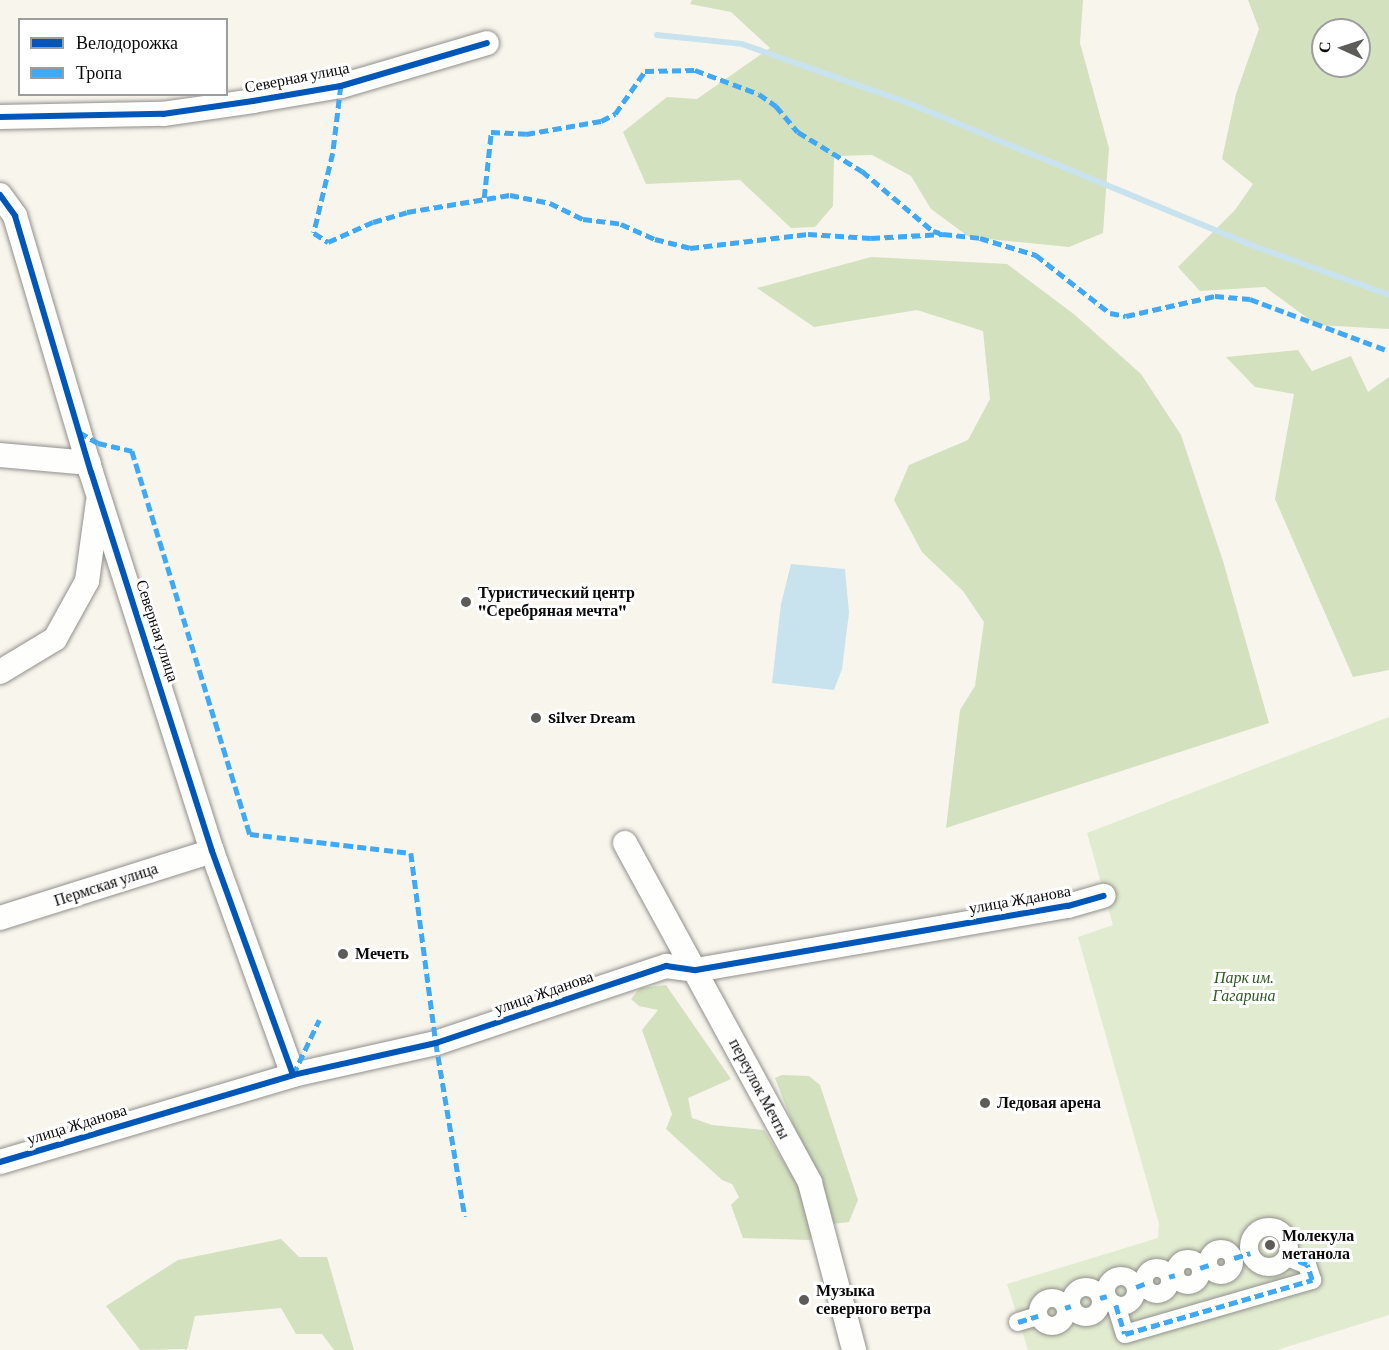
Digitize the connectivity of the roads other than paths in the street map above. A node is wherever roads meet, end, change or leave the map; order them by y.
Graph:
1 (487, 42) dead end
2 (0, 117) edge
3 (0, 195) edge
4 (0, 455) edge
5 (89, 464) junction
6 (99, 495) junction
7 (0, 672) edge
8 (625, 843) dead end
9 (212, 851) junction
10 (1104, 896) dead end
11 (0, 918) edge
12 (696, 970) junction
13 (293, 1075) junction
14 (0, 1162) edge
15 (1242, 1255) junction
16 (1287, 1257) junction
17 (1107, 1300) junction
18 (1018, 1323) dead end
19 (854, 1350) edge

1 - 2 street, Северная улица
3 - 5 street, Северная улица
4 - 5 street
5 - 6 street, Северная улица
6 - 7 street
6 - 9 street, Северная улица
8 - 12 street, переулок Мечты
9 - 11 street, Пермская улица
9 - 13 street, Северная улица
10 - 12 street, улица Жданова
12 - 13 street, улица Жданова
12 - 19 street, переулок Мечты
13 - 14 street, улица Жданова
15 - 16 street
15 - 16 street
15 - 17 street
16 - 17 street
17 - 18 street

